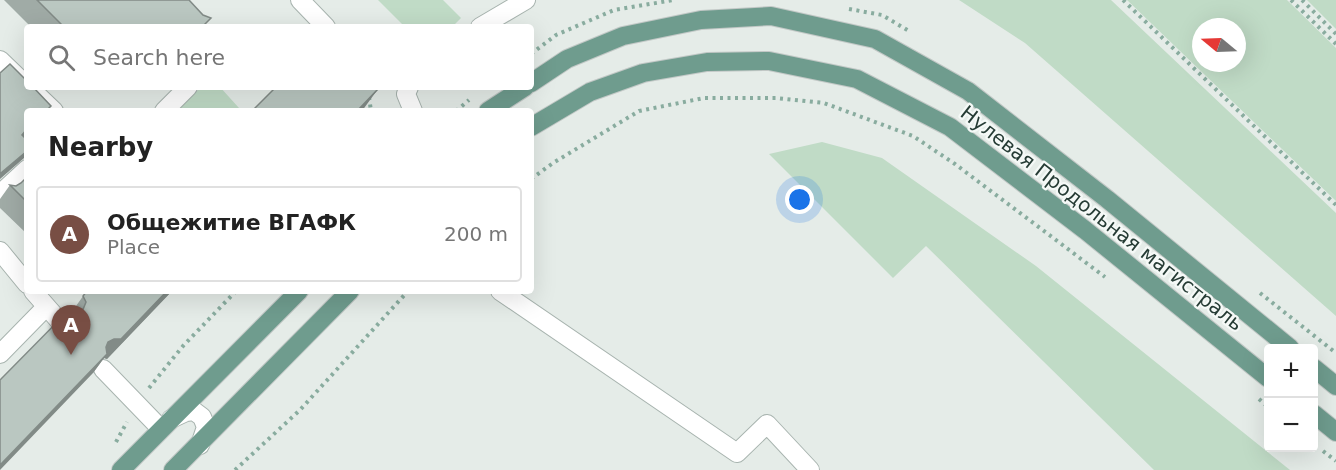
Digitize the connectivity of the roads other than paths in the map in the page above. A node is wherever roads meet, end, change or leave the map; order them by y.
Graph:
1 (300, 0) edge
2 (526, 0) edge
3 (323, 24) edge
4 (485, 24) edge
5 (0, 60) edge
6 (534, 81) edge
7 (24, 82) edge
8 (32, 90) edge
9 (185, 90) edge
10 (408, 90) edge
11 (520, 90) edge
12 (51, 108) edge
13 (167, 108) edge
14 (411, 108) edge
15 (493, 108) edge
16 (534, 125) edge
17 (24, 172) edge
18 (0, 194) edge
19 (0, 251) edge
20 (24, 280) edge
21 (36, 294) edge
22 (296, 294) edge
23 (347, 294) edge
24 (504, 294) edge
25 (46, 306) junction
26 (61, 323) edge
27 (1285, 344) edge
28 (0, 354) edge
29 (103, 369) edge
30 (1318, 371) edge
31 (1264, 374) edge
32 (1336, 386) edge
33 (1318, 417) edge
34 (166, 424) junction
35 (1336, 432) edge
36 (200, 445) junction
37 (121, 470) edge
38 (173, 470) edge
39 (810, 470) edge

1 - 3 street
2 - 4 street
5 - 7 street
6 - 27 main road, Нулевая Продольная магистраль
8 - 12 street
9 - 13 street
10 - 14 street
11 - 15 main road
16 - 31 main road, Нулевая Продольная магистраль
17 - 18 street
19 - 20 street
21 - 25 street
22 - 34 main road
23 - 36 main road
24 - 39 street
25 - 26 street
25 - 28 street
29 - 34 street
30 - 32 main road
33 - 35 main road
34 - 36 street
34 - 37 main road
36 - 38 main road

